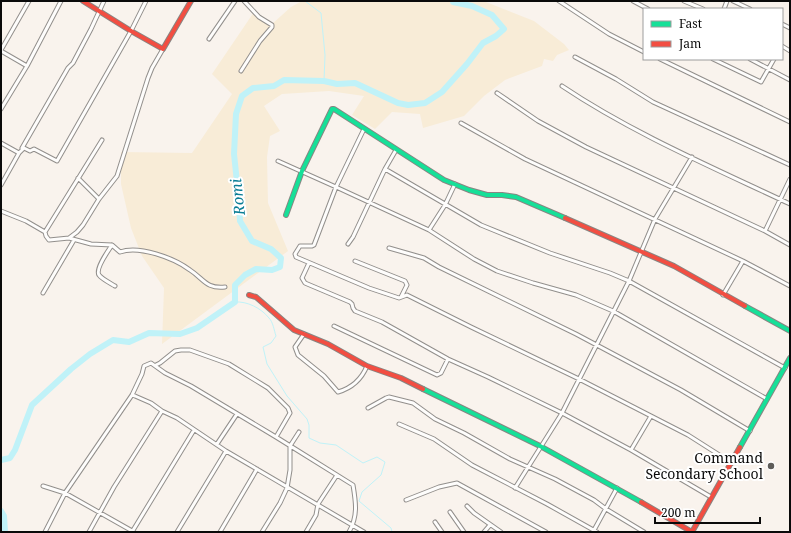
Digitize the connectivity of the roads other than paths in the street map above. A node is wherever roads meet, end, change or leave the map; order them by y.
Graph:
1 (29, 1) edge
2 (61, 1) edge
3 (83, 1) edge
4 (104, 1) edge
5 (146, 1) edge
6 (191, 1) edge
7 (235, 1) edge
8 (244, 1) edge
9 (559, 1) edge
10 (633, 1) edge
11 (684, 1) edge
12 (733, 1) edge
13 (646, 8) edge
14 (701, 8) edge
15 (748, 8) edge
16 (99, 12) junction
17 (131, 31) junction
18 (209, 39) dead end
19 (163, 49) junction
20 (1, 51) edge
21 (643, 51) edge
22 (575, 56) dead end
23 (662, 60) edge
24 (715, 60) edge
25 (752, 60) edge
26 (773, 60) edge
27 (27, 66) junction
28 (769, 68) junction
29 (241, 71) dead end
30 (790, 80) edge
31 (562, 86) dead end
32 (497, 93) dead end
33 (1, 109) edge
34 (790, 122) edge
35 (461, 123) dead end
36 (364, 129) junction
37 (102, 140) dead end
38 (1, 142) edge
39 (396, 150) junction
40 (19, 153) junction
41 (692, 157) junction
42 (278, 161) dead end
43 (790, 165) edge
44 (385, 169) junction
45 (302, 172) junction
46 (78, 178) junction
47 (790, 180) edge
48 (455, 184) junction
49 (1, 186) edge
50 (336, 187) junction
51 (673, 188) junction
52 (99, 199) junction
53 (781, 200) junction
54 (369, 203) junction
55 (790, 204) edge
56 (445, 205) junction
57 (1, 211) edge
58 (286, 215) dead end
59 (655, 219) junction
60 (429, 230) junction
61 (765, 231) junction
62 (45, 232) junction
63 (69, 238) junction
64 (74, 240) junction
65 (348, 244) dead end
66 (112, 245) junction
67 (790, 245) edge
68 (388, 248) dead end
69 (641, 251) junction
70 (355, 261) dead end
71 (743, 261) junction
72 (309, 263) junction
73 (629, 281) junction
74 (115, 286) dead end
75 (790, 286) edge
76 (225, 287) dead end
77 (43, 293) dead end
78 (249, 294) dead end
79 (724, 294) junction
80 (401, 297) junction
81 (613, 312) junction
82 (334, 326) dead end
83 (790, 331) edge
84 (304, 334) junction
85 (596, 345) junction
86 (790, 358) edge
87 (448, 359) junction
88 (156, 365) junction
89 (367, 366) junction
90 (785, 368) junction
91 (579, 378) junction
92 (132, 395) junction
93 (767, 399) junction
94 (368, 408) dead end
95 (162, 411) junction
96 (562, 413) junction
97 (238, 414) junction
98 (651, 416) junction
99 (399, 424) dead end
100 (194, 430) junction
101 (750, 431) junction
102 (299, 432) dead end
103 (276, 437) junction
104 (217, 444) junction
105 (290, 446) junction
106 (540, 446) junction
107 (631, 450) junction
108 (226, 451) junction
109 (732, 463) junction
110 (257, 468) junction
111 (528, 468) junction
112 (337, 475) junction
113 (43, 486) dead end
114 (287, 488) junction
115 (515, 488) junction
116 (617, 488) junction
117 (65, 493) junction
118 (711, 497) junction
119 (406, 500) dead end
120 (318, 504) junction
121 (467, 506) dead end
122 (606, 509) junction
123 (99, 512) junction
124 (450, 512) dead end
125 (435, 522) dead end
126 (353, 525) junction
127 (490, 525) junction
128 (595, 531) edge
129 (45, 532) edge
130 (89, 532) edge
131 (133, 532) edge
132 (177, 532) edge
133 (220, 532) edge
134 (262, 532) edge
135 (306, 532) edge
136 (349, 532) edge
137 (364, 532) edge
138 (442, 532) edge
139 (464, 532) edge
140 (484, 532) edge
141 (500, 532) edge
142 (546, 532) edge
143 (644, 532) edge

1 - 20 street
2 - 27 street
3 - 16 street
4 - 16 street
5 - 17 street
6 - 19 street
7 - 18 street
8 - 29 street
9 - 21 street
10 - 13 street
11 - 14 street
12 - 15 street
16 - 17 street
16 - 40 street
17 - 19 street
17 - 40 street
19 - 52 street
20 - 27 street
22 - 43 street
23 - 34 street
24 - 28 street
25 - 28 street
26 - 28 street
27 - 33 street
28 - 30 street
31 - 41 street
32 - 51 street
35 - 59 street
36 - 39 street
36 - 45 street
36 - 50 street
37 - 46 street
38 - 40 street
39 - 44 street
39 - 48 street
40 - 49 street
41 - 51 street
41 - 53 street
42 - 45 street
44 - 54 street
44 - 56 street
45 - 50 street
45 - 58 street
46 - 52 street
46 - 62 street
47 - 53 street
48 - 56 street
48 - 69 street
50 - 54 street
50 - 72 street
51 - 59 street
51 - 61 street
52 - 63 street
53 - 55 street
53 - 61 street
54 - 60 street
54 - 65 street
56 - 60 street
56 - 73 street
57 - 62 street
59 - 69 street
59 - 71 street
60 - 81 street
61 - 67 street
62 - 63 street
63 - 64 street
64 - 66 street
64 - 77 street
66 - 74 street
66 - 76 street
68 - 85 street
69 - 73 street
69 - 79 street
70 - 80 street
71 - 75 street
71 - 79 street
72 - 80 street
72 - 87 street
73 - 81 street
73 - 90 street
78 - 84 street
79 - 83 street
80 - 91 street
81 - 85 street
81 - 93 street
82 - 87 street
84 - 89 street
84 - 89 street
85 - 91 street
85 - 101 street
86 - 90 street
87 - 96 street
88 - 92 street
88 - 97 street
88 - 103 street
89 - 106 street
90 - 93 street
91 - 96 street
91 - 98 street
92 - 95 street
92 - 117 street
93 - 101 street
94 - 111 street
95 - 100 street
95 - 123 street
96 - 106 street
96 - 107 street
97 - 103 street
97 - 104 street
98 - 107 street
98 - 109 street
99 - 115 street
100 - 104 street
100 - 131 street
101 - 109 street
102 - 105 street
103 - 105 street
104 - 108 street
105 - 112 street
105 - 114 street
106 - 111 street
106 - 116 street
107 - 118 street
108 - 110 street
108 - 132 street
109 - 118 street
110 - 114 street
110 - 133 street
111 - 115 street
111 - 122 street
112 - 120 street
112 - 126 street
113 - 117 street
114 - 120 street
114 - 134 street
115 - 128 street
116 - 118 street
116 - 122 street
117 - 123 street
117 - 129 street
119 - 142 street
120 - 126 street
120 - 135 street
121 - 127 street
122 - 128 street
122 - 143 street
123 - 130 street
123 - 131 street
124 - 139 street
125 - 138 street
126 - 136 street
126 - 137 street
127 - 140 street
127 - 141 street

